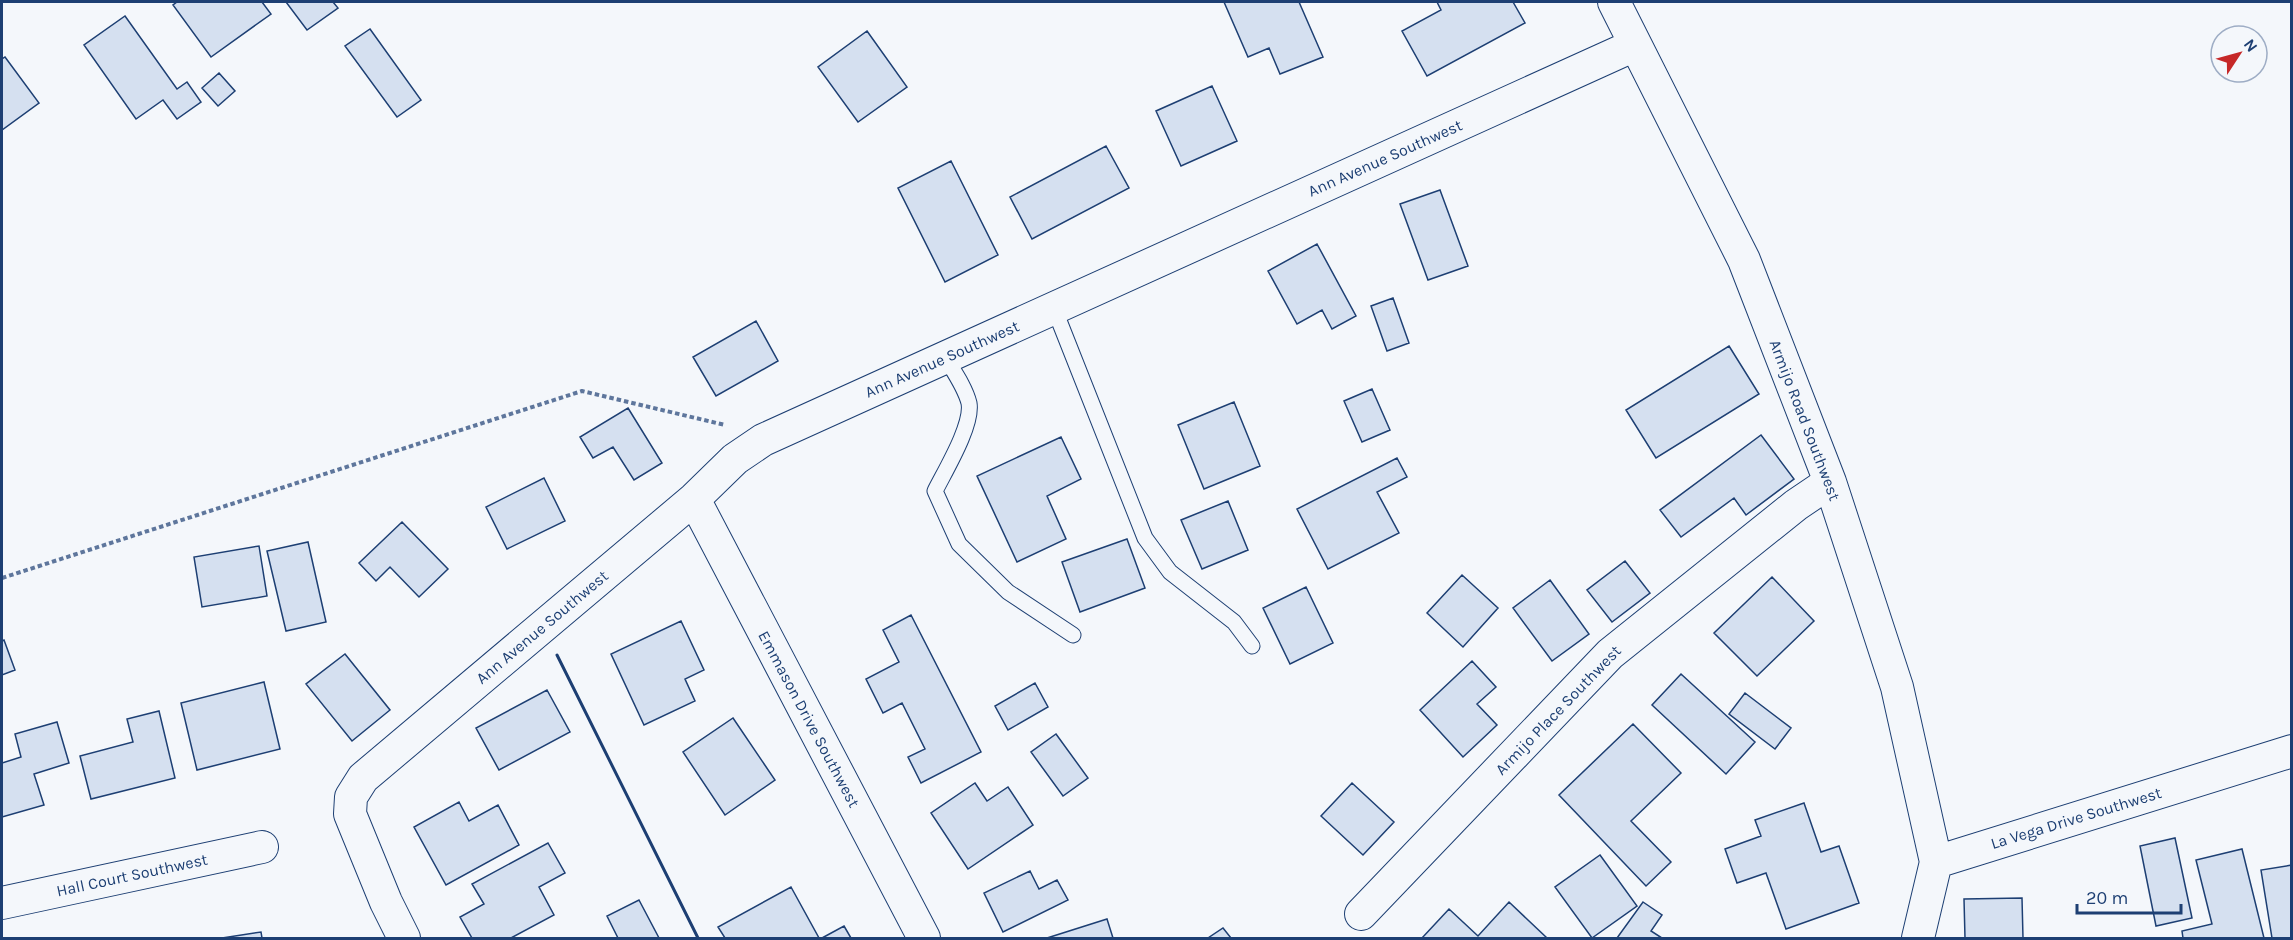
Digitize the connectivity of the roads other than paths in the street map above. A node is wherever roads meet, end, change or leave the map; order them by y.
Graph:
1 (1614, 2) edge
2 (1635, 45) junction
3 (1054, 308) junction
4 (945, 357) junction
5 (1830, 482) junction
6 (694, 499) junction
7 (1074, 635) dead end
8 (1252, 646) dead end
9 (2292, 751) edge
10 (262, 847) dead end
11 (1936, 862) junction
12 (2, 903) edge
13 (1361, 914) dead end
14 (404, 939) edge
15 (924, 939) edge
16 (1918, 939) edge

1 - 2 street, Armijo Road Southwest
2 - 3 street, Ann Avenue Southwest
2 - 5 street, Armijo Road Southwest
3 - 4 street, Ann Avenue Southwest
3 - 8 lane
4 - 6 street, Ann Avenue Southwest
4 - 7 lane
5 - 11 street, Armijo Road Southwest
5 - 13 street, Armijo Place Southwest
6 - 14 street, Ann Avenue Southwest
6 - 15 street, Emmason Drive Southwest
9 - 11 street, La Vega Drive Southwest
10 - 12 street, Hall Court Southwest
11 - 16 street

